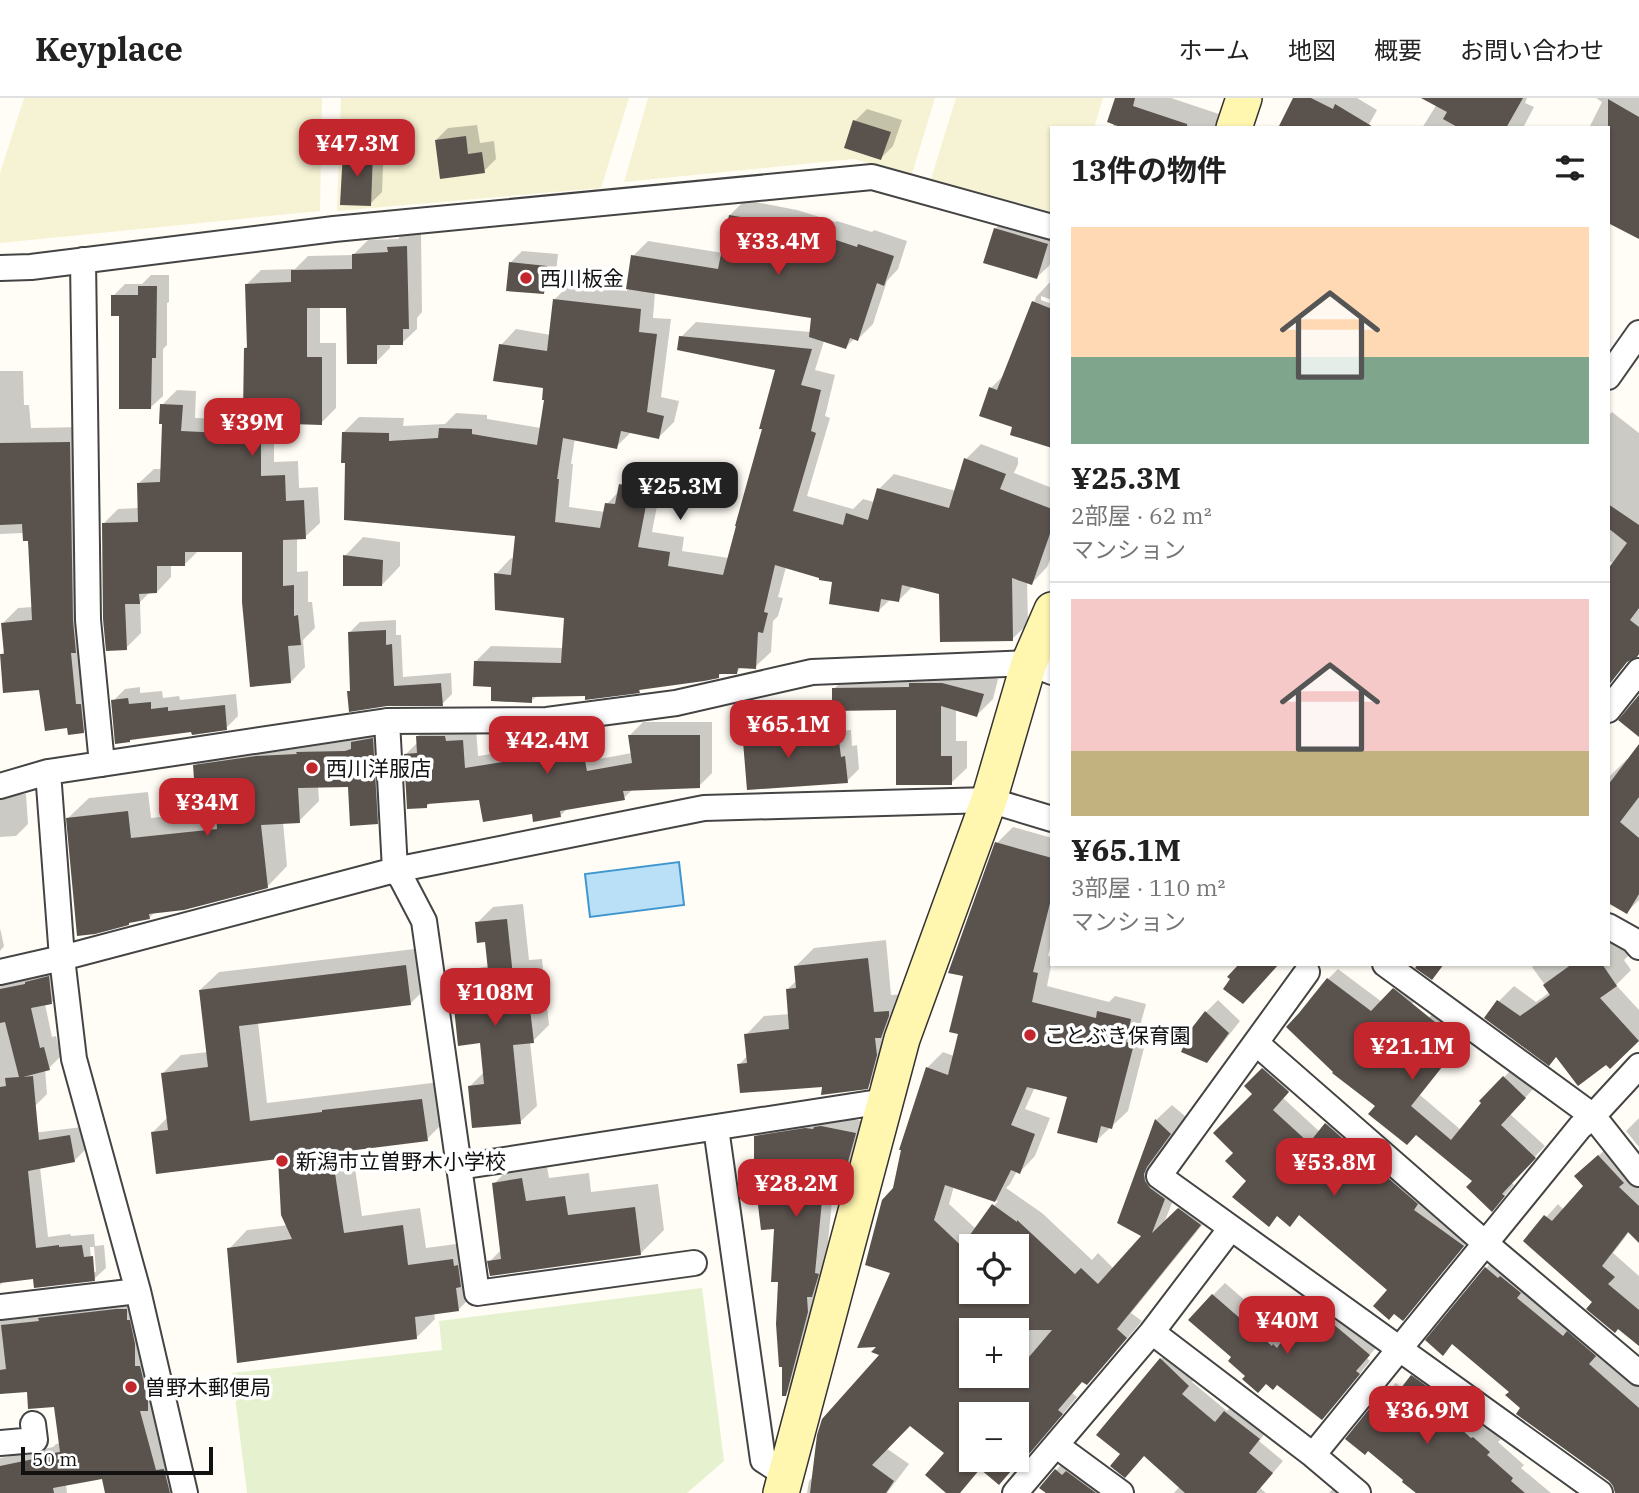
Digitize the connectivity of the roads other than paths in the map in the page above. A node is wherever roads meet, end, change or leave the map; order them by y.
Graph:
1 (1244, 98) edge
2 (1235, 126) edge
3 (1050, 226) edge
4 (83, 260) junction
5 (0, 268) edge
6 (1639, 333) edge
7 (1610, 374) edge
8 (1050, 620) edge
9 (1041, 667) edge
10 (1639, 671) edge
11 (1610, 707) edge
12 (387, 721) junction
13 (102, 764) junction
14 (48, 772) junction
15 (0, 786) edge
16 (989, 800) junction
17 (1050, 818) edge
18 (395, 870) junction
19 (1610, 927) edge
20 (1637, 940) edge
21 (62, 958) junction
22 (1388, 966) edge
23 (0, 972) edge
24 (1307, 972) dead end
25 (1256, 1043) junction
26 (1639, 1066) edge
27 (885, 1101) junction
28 (1593, 1115) junction
29 (716, 1128) junction
30 (459, 1167) junction
31 (1639, 1174) edge
32 (1231, 1228) junction
33 (1485, 1243) junction
34 (694, 1263) dead end
35 (138, 1292) junction
36 (0, 1307) edge
37 (1152, 1332) junction
38 (1399, 1349) junction
39 (1639, 1373) edge
40 (33, 1424) dead end
41 (0, 1443) edge
42 (1056, 1446) junction
43 (1313, 1455) junction
44 (783, 1484) edge
45 (185, 1493) edge
46 (1015, 1493) edge
47 (1121, 1493) edge
48 (1358, 1493) edge
49 (1600, 1493) edge

1 - 2 street
3 - 4 street
4 - 5 street
4 - 13 street
6 - 7 street
8 - 9 street
9 - 12 street
9 - 16 street
10 - 11 street
12 - 13 street
12 - 18 street
13 - 14 street
14 - 15 street
14 - 21 street
16 - 17 street
16 - 18 street
16 - 27 street
18 - 21 street
18 - 30 street
19 - 20 street
21 - 23 street
21 - 35 street
22 - 28 street
24 - 25 street
25 - 32 street
25 - 33 street
26 - 28 street
27 - 29 street
27 - 44 street
28 - 31 street
28 - 33 street
29 - 30 street
29 - 44 street
30 - 34 street
32 - 37 street
32 - 38 street
33 - 38 street
33 - 39 street
35 - 36 street
35 - 45 street
37 - 42 street
37 - 43 street
38 - 43 street
38 - 49 street
40 - 41 street
42 - 46 street
42 - 47 street
43 - 48 street

